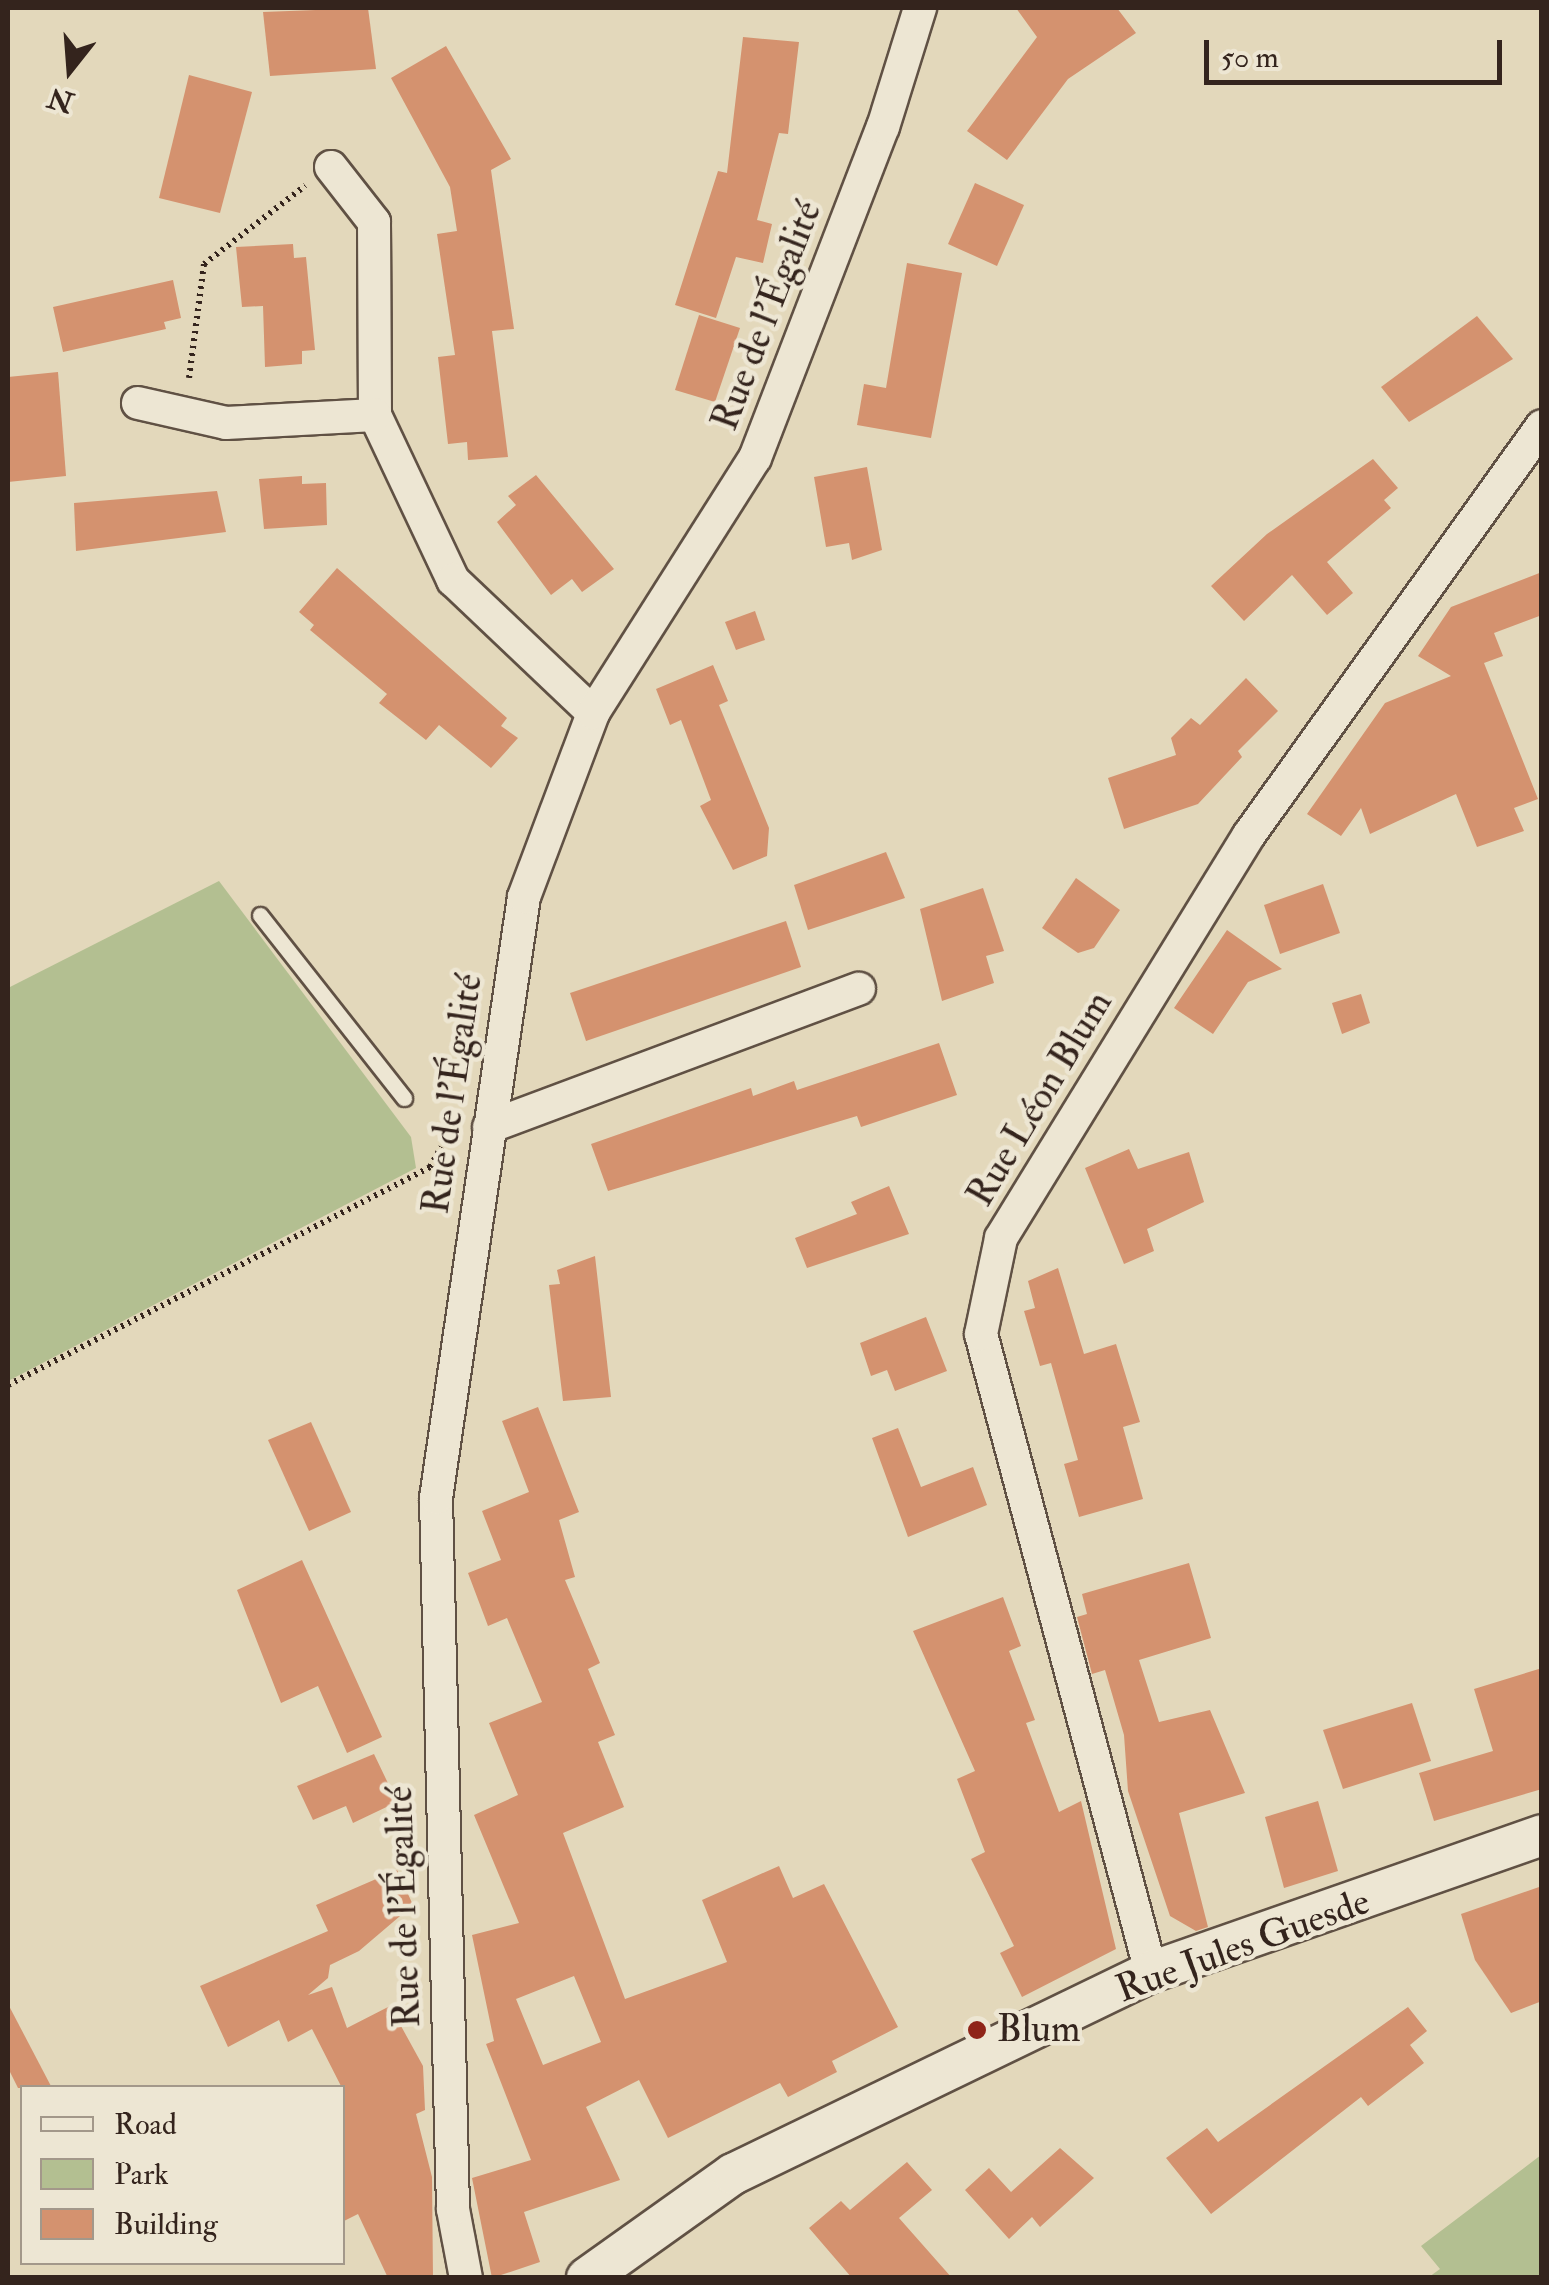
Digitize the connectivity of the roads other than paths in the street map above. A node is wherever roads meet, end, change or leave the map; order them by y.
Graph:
1 (920, 8) edge
2 (330, 167) road end
3 (138, 403) dead end
4 (375, 414) junction
5 (1542, 426) edge
6 (593, 712) junction
7 (260, 915) dead end
8 (859, 989) dead end
9 (404, 1098) dead end
10 (489, 1127) junction
11 (1542, 1836) edge
12 (1152, 1972) junction
13 (466, 2278) edge
14 (586, 2278) edge

1 - 6 street, Rue de l'Égalité
2 - 4 street
3 - 4 street
4 - 6 street
5 - 12 street, Rue Léon Blum
6 - 10 street, Rue de l'Égalité
7 - 9 lane
8 - 10 street
10 - 13 street, Rue de l'Égalité
11 - 12 street, Rue Jules Guesde
12 - 14 street, Rue Jules Guesde

